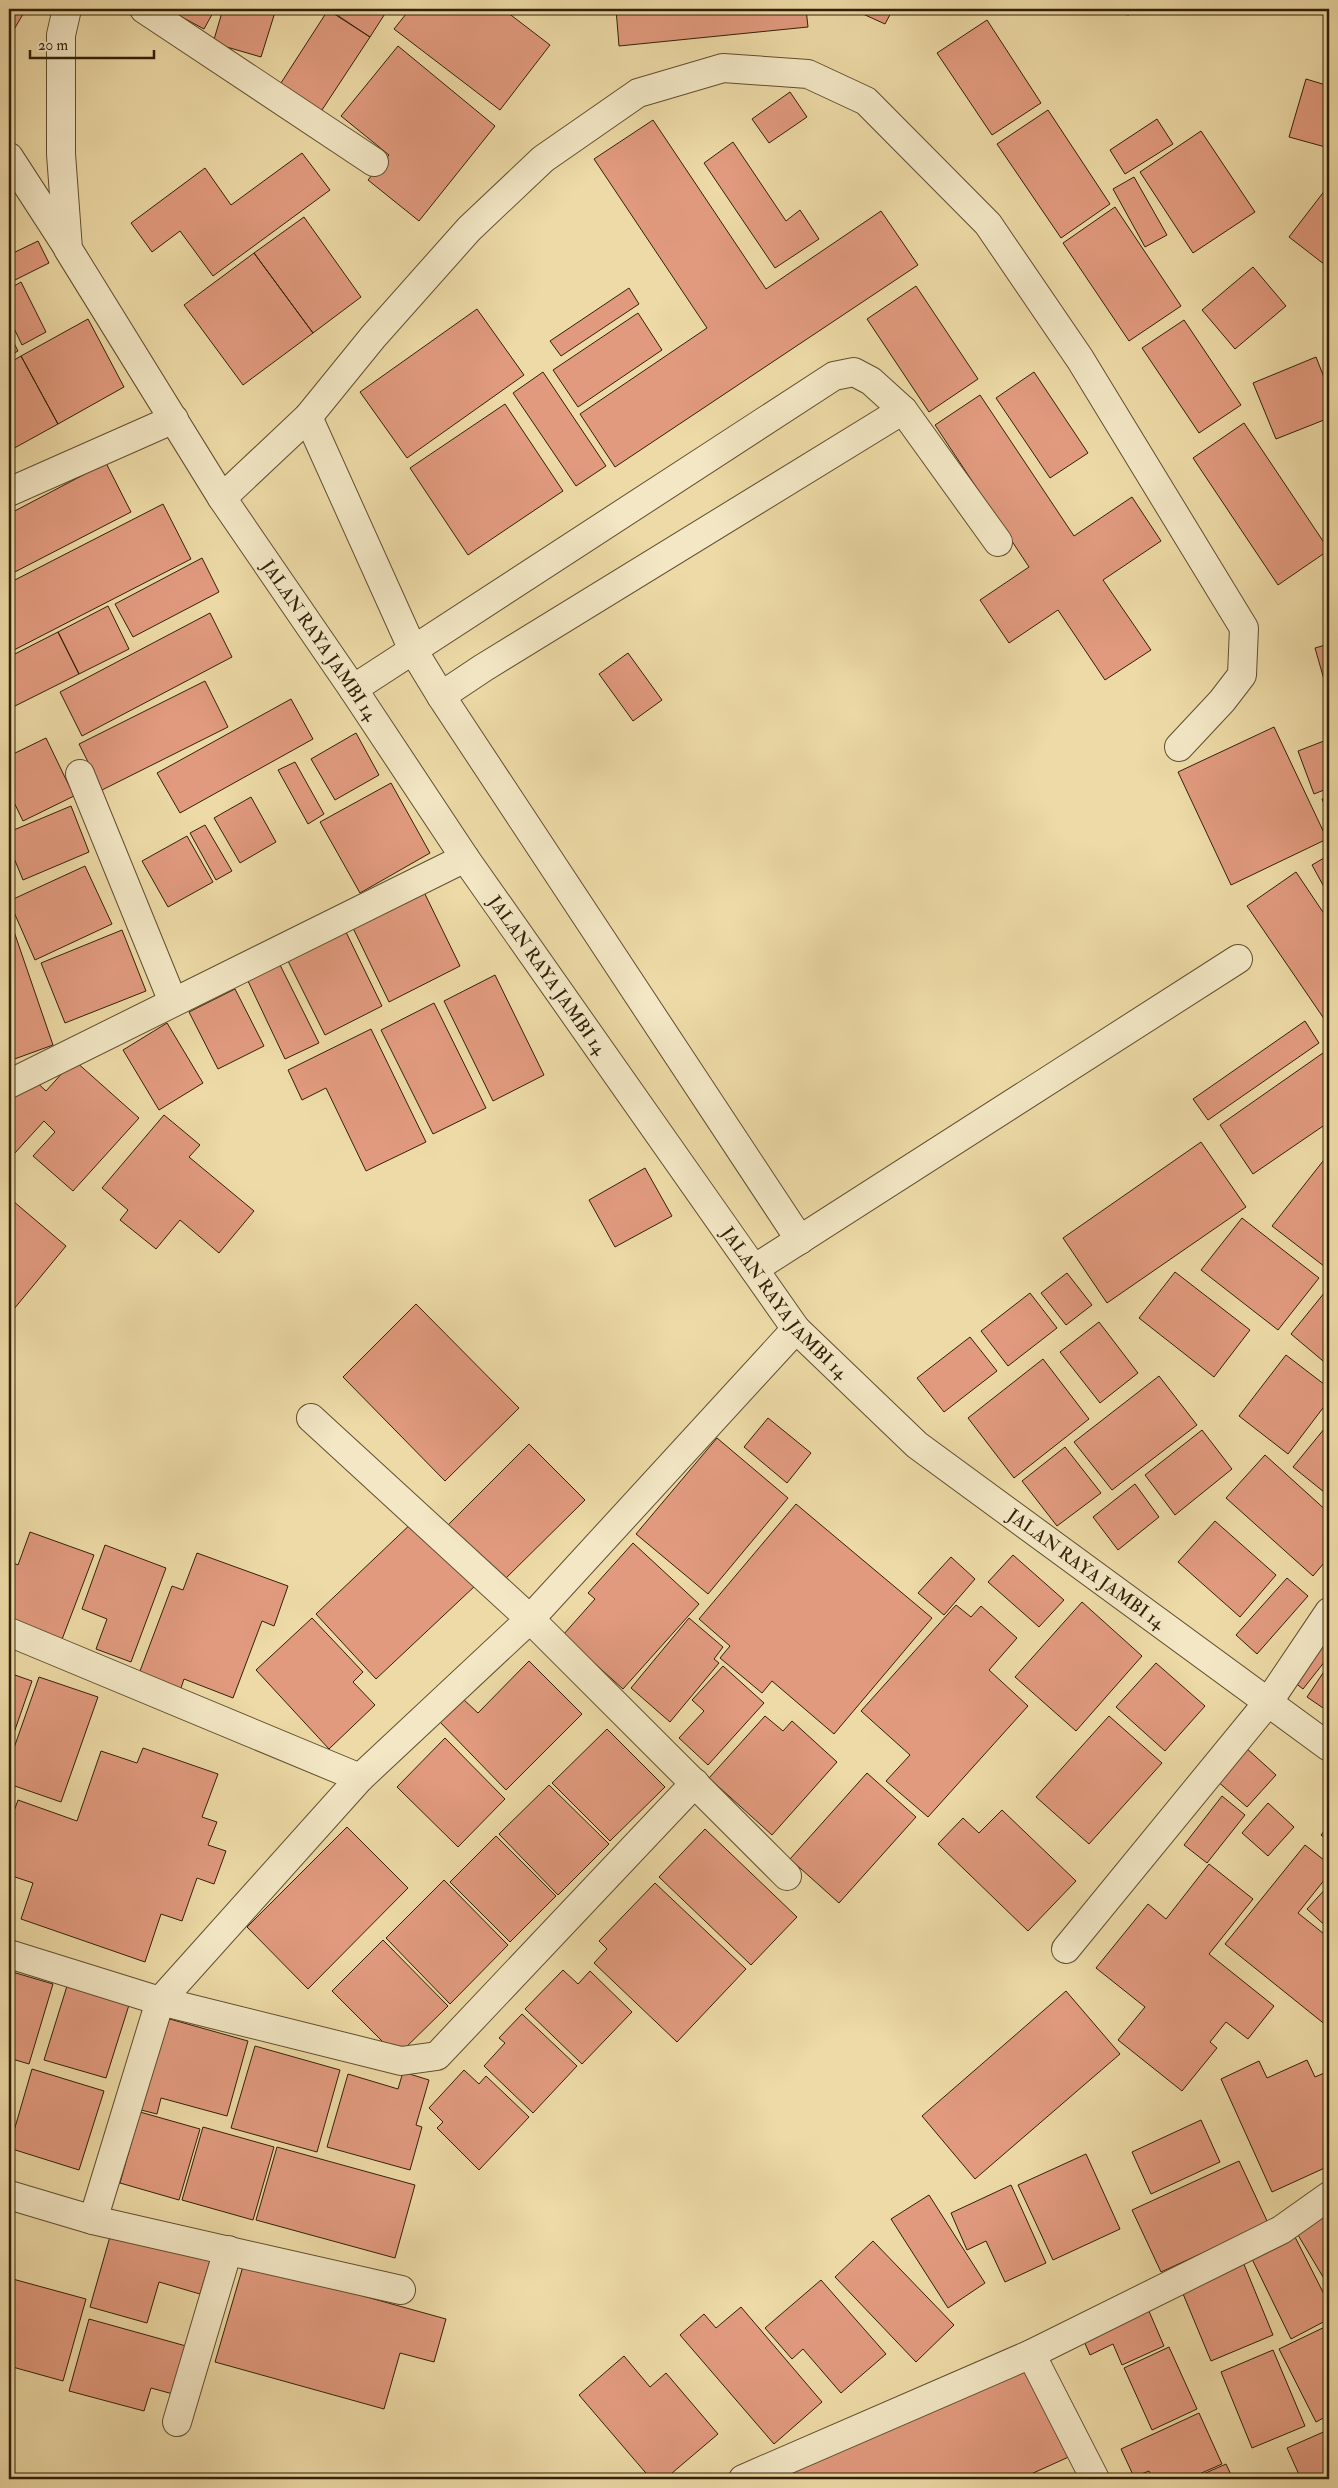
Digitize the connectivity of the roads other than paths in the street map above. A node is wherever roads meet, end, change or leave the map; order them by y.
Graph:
1 (67, 9) edge
2 (144, 9) edge
3 (9, 157) edge
4 (374, 162) dead end
5 (68, 249) junction
6 (903, 410) junction
7 (308, 417) junction
8 (174, 419) junction
9 (9, 492) edge
10 (222, 498) junction
11 (998, 542) dead end
12 (413, 650) junction
13 (353, 689) junction
14 (441, 696) junction
15 (1179, 747) dead end
16 (80, 774) dead end
17 (465, 858) junction
18 (1238, 959) dead end
19 (173, 1002) junction
20 (9, 1084) edge
21 (800, 1240) junction
22 (754, 1269) junction
23 (796, 1329) junction
24 (311, 1418) dead end
25 (1329, 1612) edge
26 (530, 1619) junction
27 (9, 1632) edge
28 (1269, 1701) junction
29 (1329, 1746) edge
30 (360, 1778) junction
31 (695, 1783) junction
32 (787, 1876) dead end
33 (1066, 1949) dead end
34 (9, 1954) edge
35 (160, 2001) junction
36 (9, 2195) edge
37 (1329, 2196) edge
38 (93, 2220) junction
39 (228, 2250) junction
40 (401, 2290) dead end
41 (1031, 2354) junction
42 (177, 2422) dead end
43 (743, 2479) edge
44 (1095, 2479) edge

1 - 5 street, JALAN RAYA JAMBI 14
2 - 4 street
3 - 5 street
5 - 8 street, JALAN RAYA JAMBI 14
6 - 11 street
6 - 12 street
6 - 14 street
7 - 10 street
7 - 12 street
7 - 15 street
8 - 9 street
8 - 10 street, JALAN RAYA JAMBI 14
10 - 13 street, JALAN RAYA JAMBI 14
12 - 13 street
12 - 14 street
13 - 17 street, JALAN RAYA JAMBI 14
14 - 21 street
16 - 19 street
17 - 19 street
17 - 22 street, JALAN RAYA JAMBI 14
18 - 21 street
19 - 20 street
21 - 22 street
22 - 23 street, JALAN RAYA JAMBI 14
23 - 26 street
23 - 28 street, JALAN RAYA JAMBI 14
24 - 26 street
25 - 28 street
26 - 30 street
26 - 31 street
27 - 30 street
28 - 29 street, JALAN RAYA JAMBI 14
28 - 33 street
30 - 35 street
31 - 32 street
31 - 35 street
34 - 35 street
35 - 38 street
36 - 38 street
37 - 41 street
38 - 39 street
39 - 40 street
39 - 42 street
41 - 43 street
41 - 44 street

